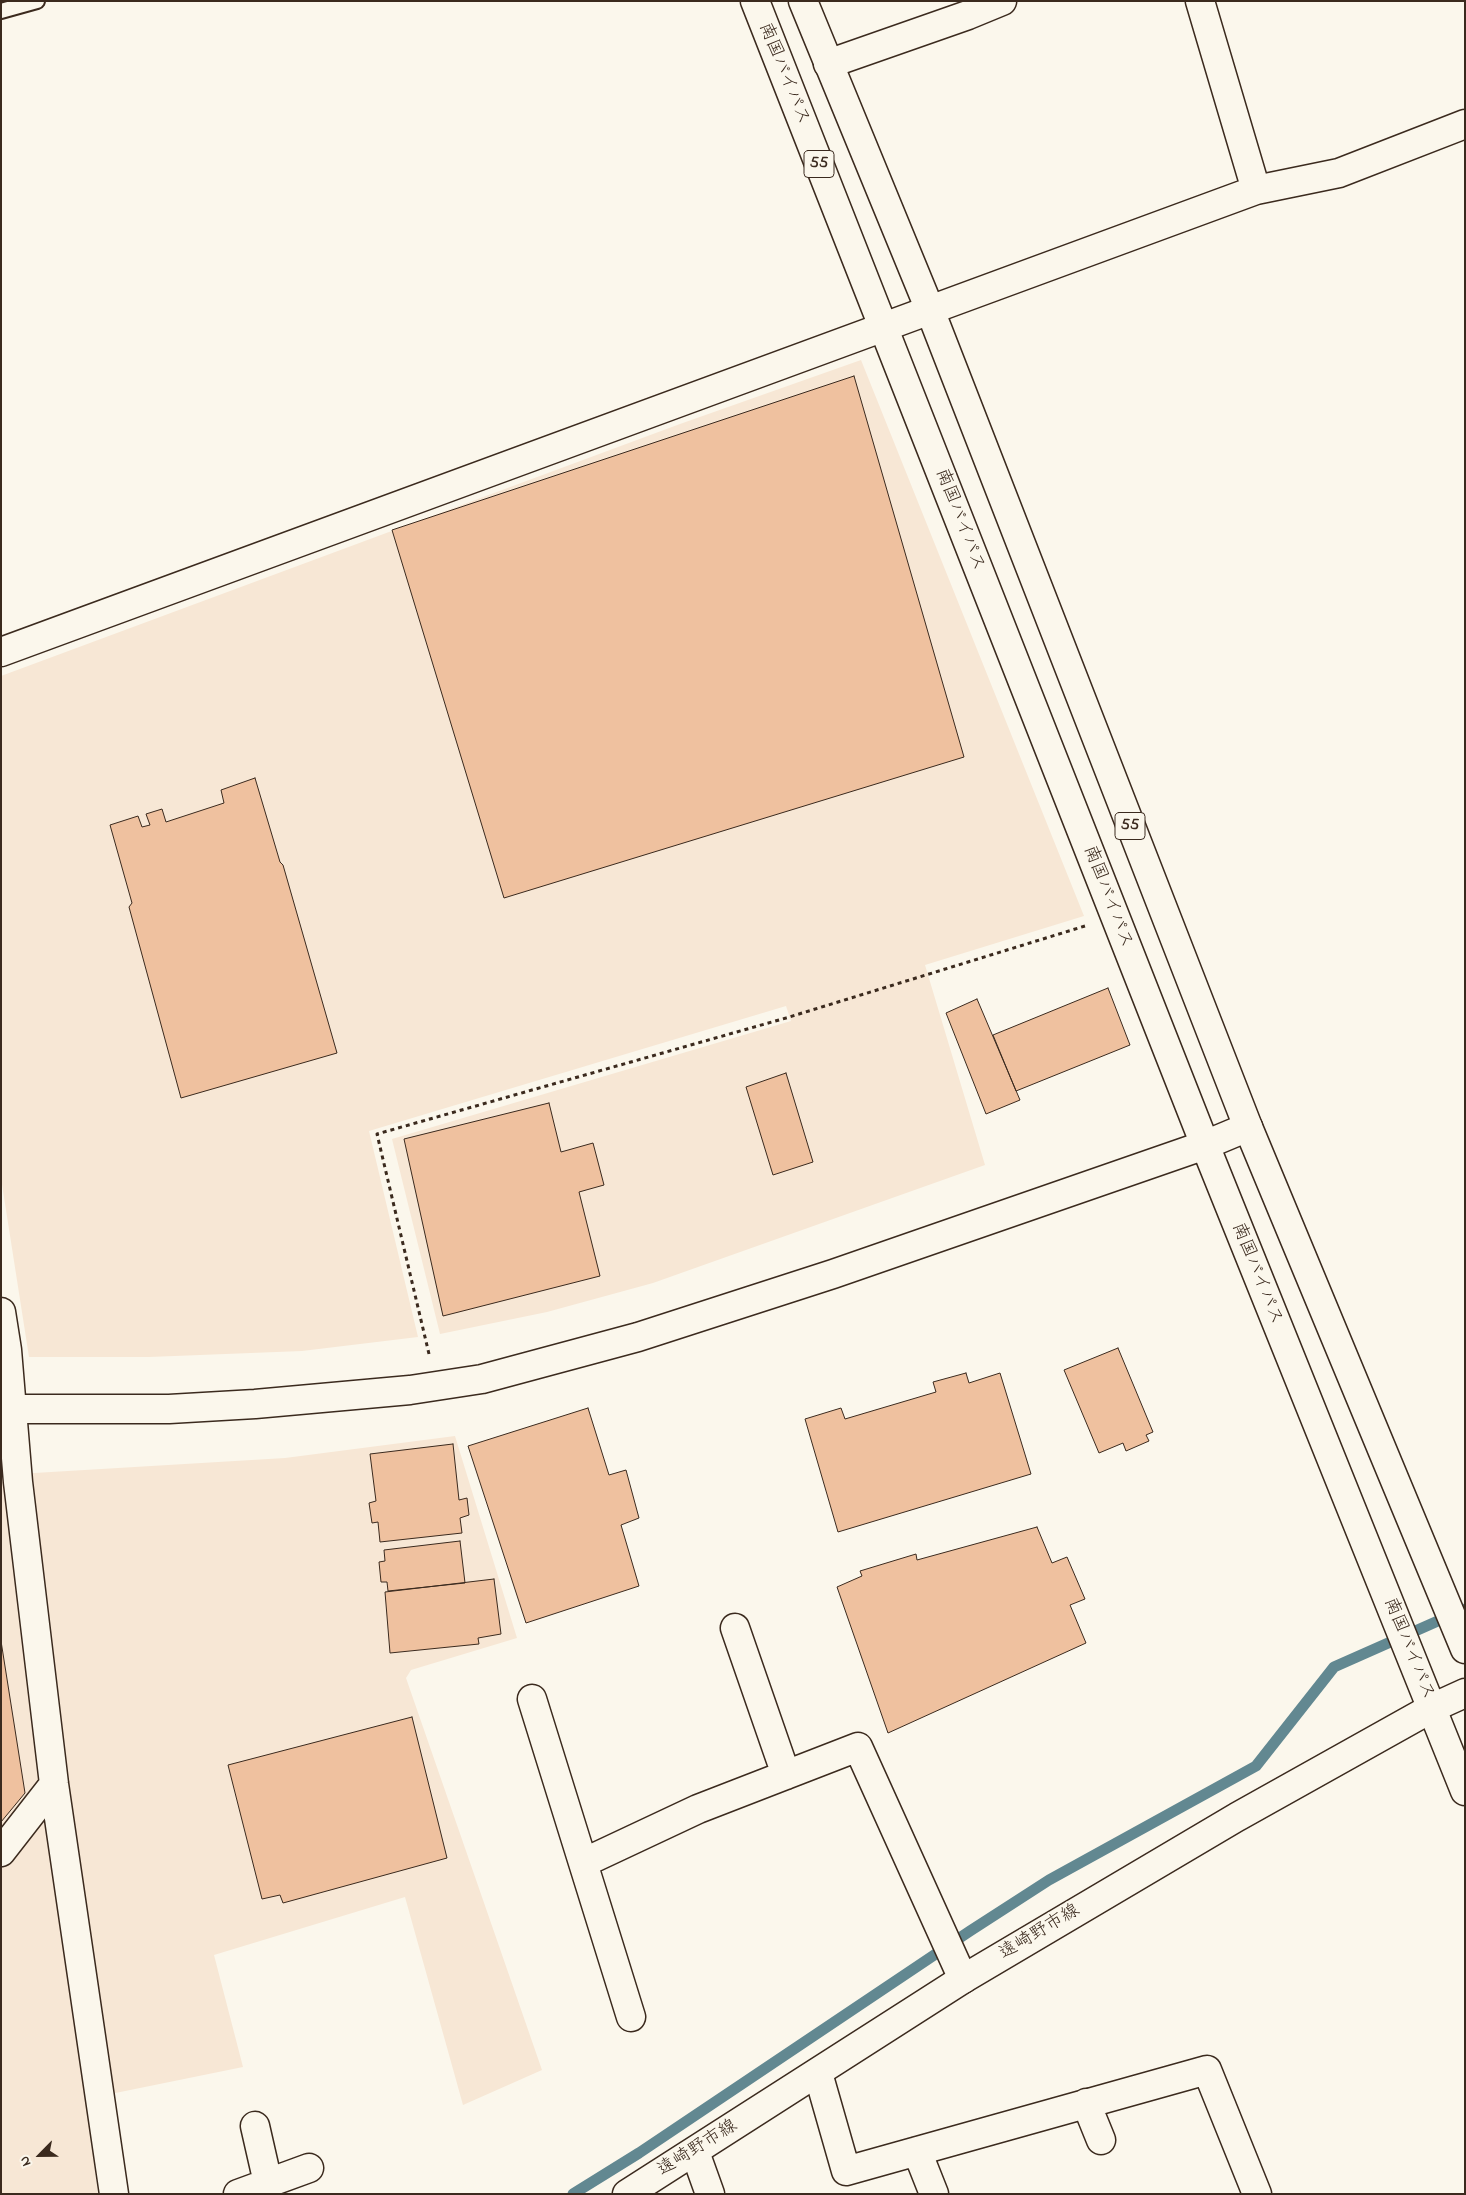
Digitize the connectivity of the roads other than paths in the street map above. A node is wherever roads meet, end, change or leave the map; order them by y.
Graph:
1 (37, 1) edge
2 (755, 1) edge
3 (802, 1) edge
4 (1002, 1) edge
5 (1200, 1) edge
6 (965, 8) edge
7 (1, 11) edge
8 (828, 64) junction
9 (1465, 124) edge
10 (1256, 190) junction
11 (930, 310) junction
12 (883, 327) junction
13 (1, 652) edge
14 (1248, 1128) junction
15 (1205, 1145) junction
16 (1, 1312) edge
17 (6, 1409) edge
18 (735, 1628) dead end
19 (1465, 1649) edge
20 (1465, 1693) edge
21 (532, 1699) dead end
22 (1432, 1708) junction
23 (786, 1775) junction
24 (54, 1784) junction
25 (1465, 1791) edge
26 (1, 1852) edge
27 (583, 1863) junction
28 (958, 1967) junction
29 (631, 2017) dead end
30 (818, 2072) junction
31 (1086, 2104) junction
32 (255, 2126) dead end
33 (1101, 2140) dead end
34 (917, 2151) junction
35 (695, 2152) junction
36 (309, 2168) dead end
37 (268, 2183) junction
38 (114, 2194) edge
39 (238, 2194) edge
40 (627, 2194) edge
41 (710, 2194) edge
42 (934, 2194) edge
43 (1257, 2194) edge

1 - 7 lane
2 - 12 main road, 南国バイパス / 55
3 - 8 main road, 55
4 - 6 main road
5 - 10 main road
6 - 8 main road
8 - 11 main road, 55
9 - 10 main road
10 - 11 main road
11 - 12 main road
11 - 14 main road, 55
12 - 13 main road
12 - 15 main road, 南国バイパス / 55
14 - 15 main road
14 - 19 main road, 55
15 - 17 main road
15 - 22 main road, 南国バイパス / 55
16 - 17 main road
17 - 24 main road
18 - 23 main road
20 - 22 main road, 遠崎野市線
21 - 27 main road
22 - 25 main road, 南国バイパス / 55
22 - 28 main road, 遠崎野市線
23 - 27 main road
23 - 28 main road
24 - 26 main road
24 - 38 main road
27 - 29 main road
28 - 30 main road, 遠崎野市線
30 - 34 main road
30 - 35 main road, 遠崎野市線
31 - 33 main road
31 - 34 main road
31 - 43 main road
32 - 37 main road
34 - 42 main road
35 - 40 main road, 遠崎野市線
35 - 41 main road
36 - 37 main road
37 - 39 main road

